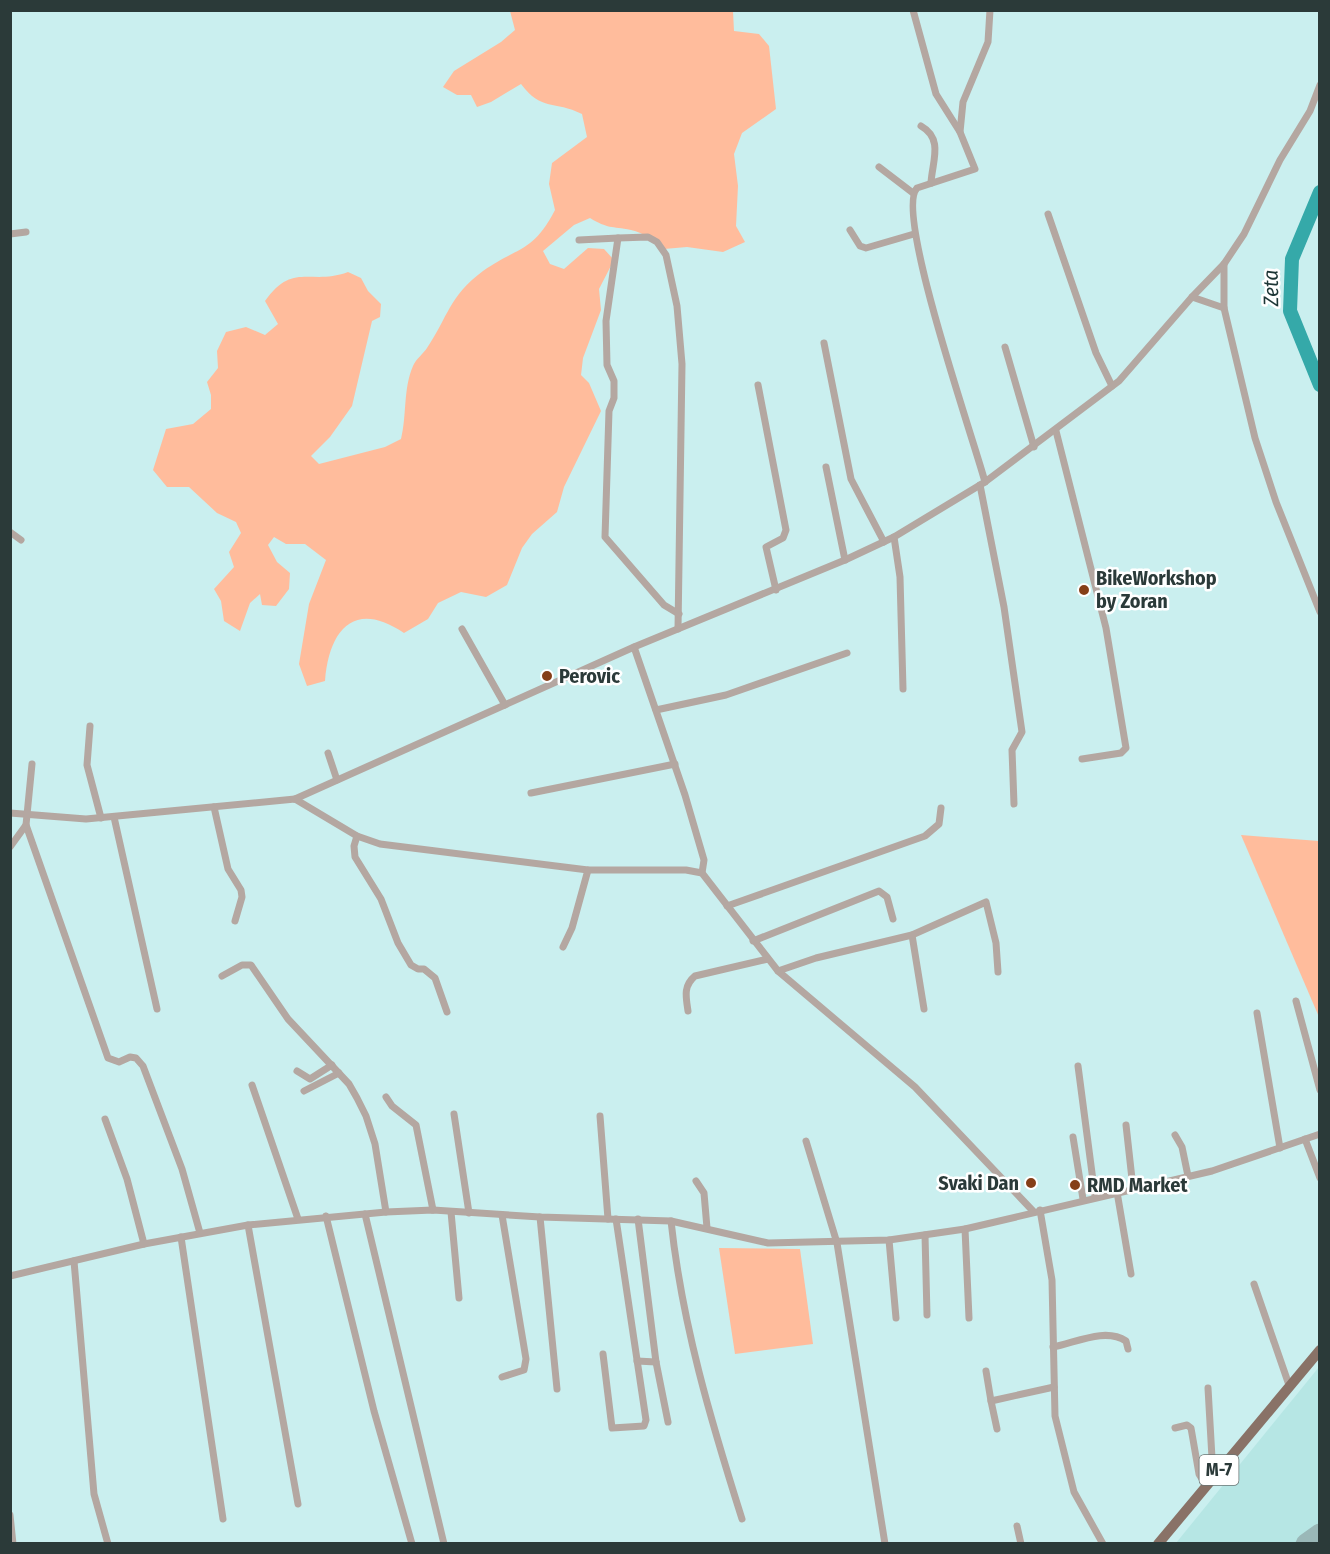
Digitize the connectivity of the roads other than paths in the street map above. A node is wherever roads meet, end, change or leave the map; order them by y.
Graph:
1 (913, 10) edge
2 (990, 10) edge
3 (1320, 85) edge
4 (921, 126) dead end
5 (960, 132) junction
6 (879, 167) dead end
7 (931, 183) junction
8 (913, 193) junction
9 (1048, 214) dead end
10 (850, 230) dead end
11 (26, 232) dead end
12 (10, 234) edge
13 (914, 234) junction
14 (618, 238) junction
15 (579, 240) dead end
16 (1224, 264) junction
17 (1192, 297) junction
18 (1224, 308) junction
19 (824, 343) dead end
20 (1005, 347) dead end
21 (758, 385) dead end
22 (1112, 386) junction
23 (1056, 431) junction
24 (1034, 447) junction
25 (826, 468) dead end
26 (983, 483) junction
27 (10, 532) edge
28 (894, 537) junction
29 (21, 540) dead end
30 (884, 542) junction
31 (845, 560) junction
32 (777, 590) junction
33 (1320, 612) edge
34 (679, 615) junction
35 (462, 628) dead end
36 (678, 629) junction
37 (634, 647) junction
38 (847, 653) dead end
39 (903, 689) dead end
40 (505, 705) junction
41 (656, 710) junction
42 (90, 726) dead end
43 (328, 753) dead end
44 (1082, 759) dead end
45 (32, 764) dead end
46 (675, 764) junction
47 (337, 780) junction
48 (531, 793) dead end
49 (295, 799) junction
50 (1014, 804) dead end
51 (214, 807) junction
52 (941, 808) dead end
53 (10, 813) edge
54 (28, 815) junction
55 (114, 817) junction
56 (101, 818) junction
57 (26, 825) junction
58 (357, 836) junction
59 (10, 847) edge
60 (588, 870) junction
61 (702, 873) junction
62 (727, 906) junction
63 (893, 919) dead end
64 (235, 921) dead end
65 (912, 935) junction
66 (753, 941) junction
67 (563, 946) dead end
68 (768, 959) junction
69 (778, 971) junction
70 (998, 972) dead end
71 (222, 976) dead end
72 (1296, 1001) dead end
73 (157, 1009) dead end
74 (924, 1009) dead end
75 (688, 1011) dead end
76 (447, 1012) dead end
77 (1257, 1014) dead end
78 (332, 1065) junction
79 (1078, 1066) dead end
80 (297, 1071) dead end
81 (339, 1073) junction
82 (252, 1085) dead end
83 (1320, 1090) edge
84 (304, 1091) dead end
85 (386, 1097) dead end
86 (454, 1114) dead end
87 (600, 1116) dead end
88 (105, 1119) dead end
89 (1126, 1125) dead end
90 (1320, 1134) edge
91 (1175, 1135) dead end
92 (1073, 1137) dead end
93 (1305, 1139) junction
94 (806, 1141) dead end
95 (1280, 1148) junction
96 (1188, 1176) junction
97 (1320, 1178) edge
98 (696, 1181) dead end
99 (1133, 1188) junction
100 (1117, 1192) junction
101 (1095, 1196) junction
102 (1083, 1200) junction
103 (433, 1210) junction
104 (1036, 1210) junction
105 (386, 1212) junction
106 (452, 1212) junction
107 (469, 1213) junction
108 (365, 1215) junction
109 (502, 1215) junction
110 (326, 1216) junction
111 (540, 1217) junction
112 (298, 1219) junction
113 (612, 1219) junction
114 (638, 1219) junction
115 (671, 1221) junction
116 (248, 1225) junction
117 (707, 1228) junction
118 (965, 1229) junction
119 (200, 1233) junction
120 (925, 1235) junction
121 (181, 1237) junction
122 (889, 1240) junction
123 (837, 1243) junction
124 (144, 1244) junction
125 (74, 1261) junction
126 (1131, 1274) dead end
127 (10, 1276) edge
128 (1254, 1284) dead end
129 (459, 1298) dead end
130 (927, 1315) dead end
131 (896, 1318) dead end
132 (969, 1318) dead end
133 (1053, 1347) junction
134 (1128, 1349) dead end
135 (1320, 1350) edge
136 (603, 1354) dead end
137 (637, 1361) junction
138 (656, 1362) junction
139 (986, 1371) dead end
140 (502, 1377) dead end
141 (1289, 1385) junction
142 (1054, 1387) junction
143 (1208, 1388) dead end
144 (557, 1389) dead end
145 (991, 1401) junction
146 (668, 1422) dead end
147 (997, 1428) dead end
148 (1175, 1428) dead end
149 (1221, 1468) junction
150 (1206, 1485) junction
151 (298, 1504) dead end
152 (10, 1515) edge
153 (224, 1519) dead end
154 (742, 1519) dead end
155 (1017, 1526) dead end
156 (13, 1544) edge
157 (108, 1544) edge
158 (412, 1544) edge
159 (444, 1544) edge
160 (885, 1544) edge
161 (1021, 1544) edge
162 (1103, 1544) edge
163 (1158, 1544) edge

1 - 5 street
2 - 5 street
3 - 16 street
4 - 7 street
5 - 7 street
6 - 8 street
7 - 8 street
8 - 13 street
9 - 22 street
10 - 13 street
11 - 12 street
13 - 26 street
14 - 15 street
14 - 34 street
14 - 34 street
16 - 17 street
16 - 18 street
17 - 18 street
17 - 22 street
18 - 33 street
19 - 30 street
20 - 24 street
21 - 32 street
22 - 23 street
23 - 24 street
23 - 44 street
24 - 26 street
25 - 31 street
26 - 28 street
26 - 50 street
27 - 29 street
28 - 30 street
28 - 39 street
30 - 31 street
31 - 32 street
32 - 36 street
34 - 36 street
35 - 40 street
36 - 37 street
37 - 40 street
37 - 41 street
38 - 41 street
40 - 47 street
41 - 46 street
42 - 56 street
43 - 47 street
45 - 54 street
46 - 48 street
46 - 61 street
47 - 49 street
49 - 51 street
49 - 58 street
51 - 55 street
51 - 64 street
52 - 62 street
53 - 54 street
54 - 56 street
54 - 57 street
55 - 56 street
55 - 73 street
57 - 59 street
57 - 119 street
58 - 60 street
58 - 76 street
60 - 61 street
60 - 67 street
61 - 62 street
62 - 66 street
63 - 66 street
65 - 69 street
65 - 70 street
65 - 74 street
66 - 68 street
68 - 69 street
68 - 75 street
69 - 104 street
71 - 78 street
72 - 83 street
77 - 95 street
78 - 80 street
78 - 81 street
79 - 101 street
81 - 84 street
81 - 105 street
82 - 112 street
85 - 103 street
86 - 107 street
87 - 113 street
88 - 124 street
89 - 99 street
90 - 93 street
91 - 96 street
92 - 102 street
93 - 95 street
93 - 97 street
94 - 123 street
95 - 96 street
96 - 99 street
98 - 117 street
99 - 100 street
100 - 101 street
100 - 126 street
101 - 102 street
102 - 104 street
103 - 105 street
103 - 106 street
104 - 118 street
104 - 133 street
105 - 108 street
106 - 107 street
106 - 129 street
107 - 109 street
108 - 110 street
108 - 159 street
109 - 111 street
109 - 140 street
110 - 112 street
110 - 158 street
111 - 113 street
111 - 144 street
112 - 116 street
113 - 114 street
113 - 137 street
114 - 115 street
114 - 138 street
115 - 117 street
115 - 154 street
116 - 119 street
116 - 151 street
117 - 123 street
118 - 120 street
118 - 132 street
119 - 121 street
120 - 122 street
120 - 130 street
121 - 124 street
121 - 153 street
122 - 123 street
122 - 131 street
123 - 160 street
124 - 125 street
125 - 127 street
125 - 157 street
128 - 141 street
133 - 134 street
133 - 142 street
135 - 141 main road, M-7
136 - 137 street
137 - 138 street
138 - 146 street
139 - 145 street
141 - 149 main road, M-7
142 - 145 street
142 - 162 street
143 - 149 street
145 - 147 street
148 - 150 street
149 - 150 main road, M-7
150 - 163 main road, M-7
152 - 156 street
155 - 161 street

